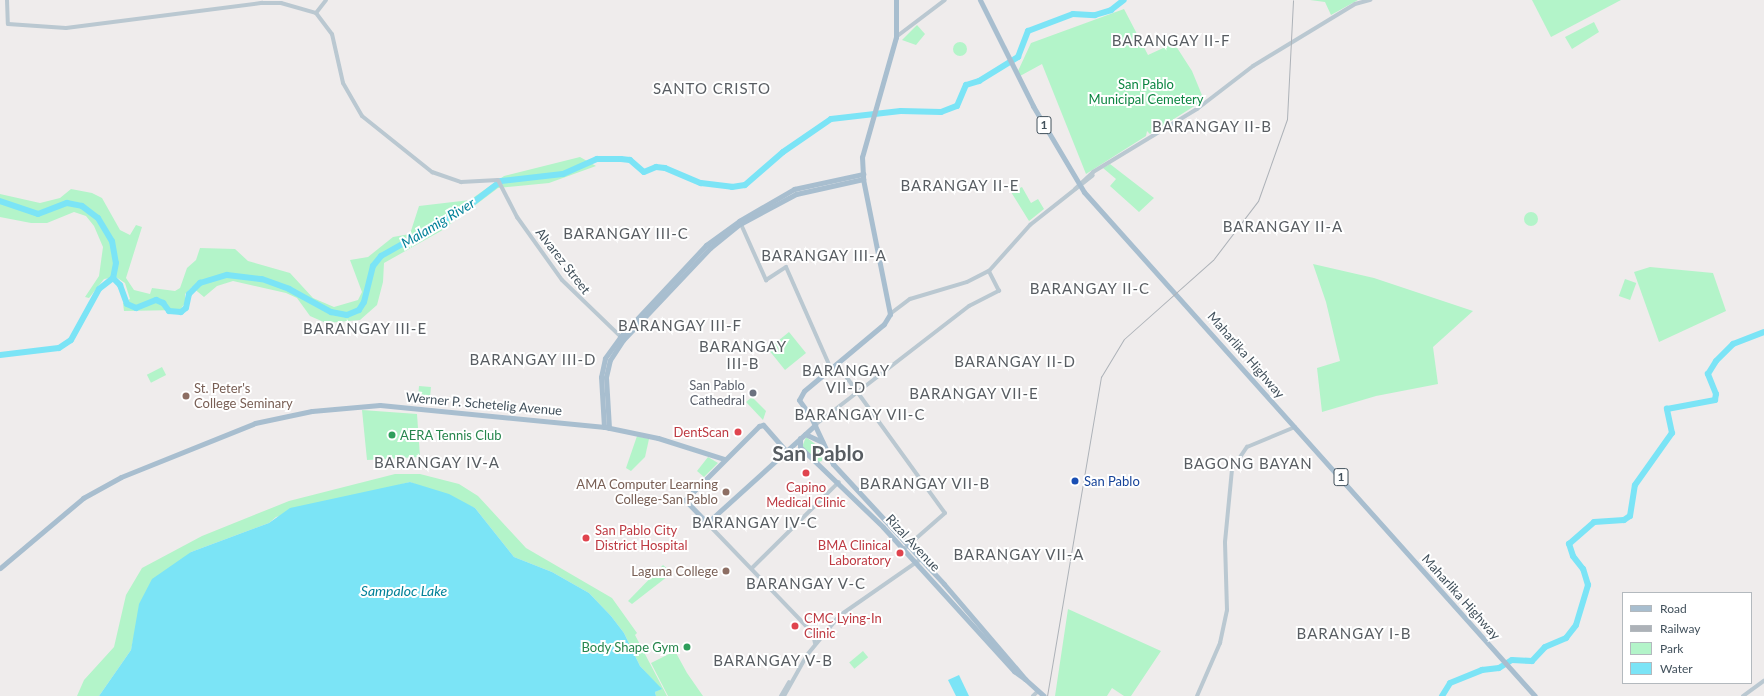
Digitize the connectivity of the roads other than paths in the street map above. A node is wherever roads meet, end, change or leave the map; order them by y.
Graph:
1 (7, 0) edge
2 (326, 0) edge
3 (896, 0) edge
4 (945, 0) edge
5 (980, 0) edge
6 (1370, 0) edge
7 (316, 13) junction
8 (896, 37) junction
9 (863, 176) junction
10 (1077, 186) junction
11 (740, 222) junction
12 (989, 271) junction
13 (890, 314) junction
14 (622, 338) junction
15 (837, 364) junction
16 (831, 369) junction
17 (856, 392) junction
18 (815, 425) junction
19 (607, 427) junction
20 (1295, 427) junction
21 (805, 434) junction
22 (800, 438) junction
23 (822, 442) junction
24 (795, 443) junction
25 (800, 447) junction
26 (786, 451) junction
27 (724, 459) junction
28 (839, 482) junction
29 (707, 523) junction
30 (906, 547) junction
31 (919, 561) junction
32 (0, 568) edge
33 (752, 568) junction
34 (813, 632) junction
35 (823, 633) junction
36 (815, 643) junction
37 (790, 681) junction
38 (1764, 681) edge
39 (1038, 691) junction
40 (781, 696) edge
41 (784, 696) edge
42 (1033, 696) edge
43 (1044, 696) edge
44 (1197, 696) edge
45 (1535, 696) edge
46 (1743, 696) edge

1 - 7 street
2 - 7 street
3 - 8 main road
4 - 8 street
5 - 10 main road, Maharlika Highway / 1
6 - 10 street
7 - 14 street, Alvarez Street
8 - 9 main road
9 - 11 main road
9 - 13 main road
10 - 12 street
10 - 20 main road, Maharlika Highway / 1
11 - 14 main road
11 - 16 street
12 - 13 street
12 - 17 street
13 - 15 main road
14 - 19 main road
15 - 16 main road
15 - 17 street
16 - 18 main road, Rizal Avenue
17 - 18 street
17 - 30 street
18 - 21 main road
18 - 23 main road, Rizal Avenue
19 - 27 main road, Werner P. Schetelig Avenue
19 - 32 main road, Werner P. Schetelig Avenue
20 - 44 street
20 - 45 main road, Maharlika Highway / 1
21 - 22 main road
21 - 23 main road
22 - 24 main road
22 - 25 main road
23 - 30 main road, Rizal Avenue
24 - 25 main road, Rizal Avenue
24 - 26 main road
25 - 28 main road, Rizal Avenue
26 - 27 main road
26 - 29 main road
27 - 29 main road
28 - 30 main road, Rizal Avenue
28 - 33 street
29 - 33 street
30 - 31 main road, Rizal Avenue
31 - 35 street
31 - 39 main road, Rizal Avenue
33 - 34 street
34 - 35 street
34 - 36 street
35 - 36 street
36 - 37 street
37 - 40 street
37 - 41 street
38 - 46 street
39 - 42 street
39 - 43 main road, Rizal Avenue

